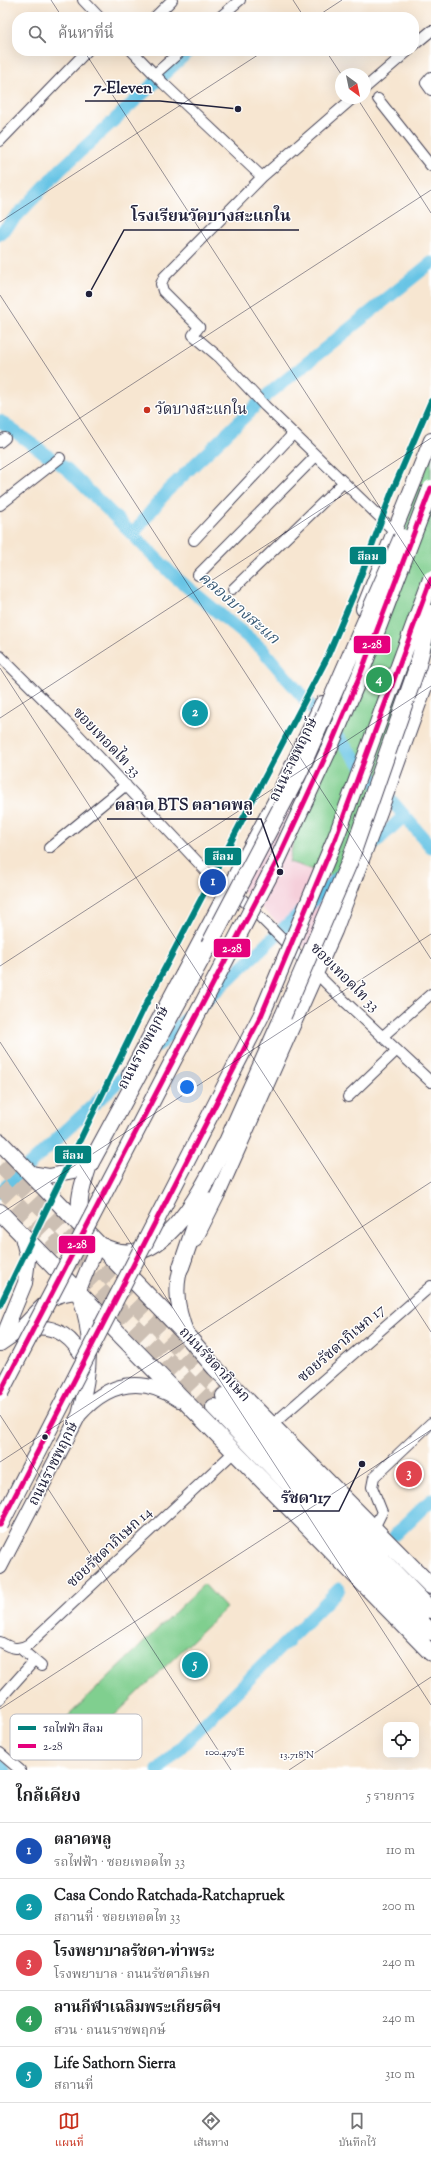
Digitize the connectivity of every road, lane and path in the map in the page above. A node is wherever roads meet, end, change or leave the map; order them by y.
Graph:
1 (83, 0) edge
2 (172, 0) edge
3 (240, 0) edge
4 (94, 12) edge
5 (160, 12) edge
6 (226, 12) edge
7 (429, 35) edge
8 (419, 42) edge
9 (82, 56) edge
10 (137, 56) edge
11 (176, 56) edge
12 (402, 56) edge
13 (156, 75) junction
14 (431, 77) edge
15 (371, 83) edge
16 (431, 90) edge
17 (378, 99) dead end
18 (347, 104) edge
19 (0, 141) edge
20 (431, 166) edge
21 (262, 177) junction
22 (293, 434) junction
23 (431, 440) edge
24 (316, 456) junction
25 (60, 458) dead end
26 (431, 477) edge
27 (344, 482) junction
28 (431, 488) edge
29 (0, 505) edge
30 (394, 531) junction
31 (194, 540) dead end
32 (198, 575) dead end
33 (431, 579) edge
34 (233, 589) dead end
35 (431, 613) edge
36 (0, 656) edge
37 (431, 670) edge
38 (126, 785) junction
39 (49, 848) dead end
40 (230, 888) junction
41 (316, 972) junction
42 (431, 994) edge
43 (382, 1037) junction
44 (397, 1050) junction
45 (431, 1082) edge
46 (348, 1097) dead end
47 (0, 1142) edge
48 (226, 1143) junction
49 (88, 1168) junction
50 (30, 1172) junction
51 (0, 1212) edge
52 (21, 1233) junction
53 (98, 1244) junction
54 (180, 1267) junction
55 (431, 1286) edge
56 (78, 1292) junction
57 (20, 1330) junction
58 (190, 1339) junction
59 (0, 1344) edge
60 (88, 1372) junction
61 (0, 1394) edge
62 (192, 1409) junction
63 (79, 1415) junction
64 (431, 1423) edge
65 (272, 1425) junction
66 (234, 1452) junction
67 (0, 1525) edge
68 (374, 1528) junction
69 (0, 1567) edge
70 (431, 1586) edge
71 (431, 1610) edge
72 (431, 1632) edge
73 (0, 1642) edge
74 (21, 1649) junction
75 (431, 1653) edge
76 (0, 1699) edge
77 (0, 1753) edge
78 (20, 1770) edge

1 - 4 street
2 - 5 street
3 - 6 street
7 - 8 street
9 - 19 street
10 - 13 street
11 - 13 street
12 - 15 street
13 - 21 street
14 - 16 street
17 - 20 street
18 - 21 street
21 - 22 street
22 - 24 street
22 - 31 street
23 - 30 main road, ถนนราชพฤกษ์
24 - 27 street
24 - 32 street
25 - 29 street
26 - 49 main road, bridge
27 - 30 street
27 - 34 street
28 - 61 main road, ถนนราชพฤกษ์, bridge
30 - 40 main road, ถนนราชพฤกษ์
33 - 67 main road, ถนนราชพฤกษ์, bridge
35 - 48 main road, bridge
36 - 38 street, ซอยเทอดไท 33
37 - 41 main road
38 - 39 street
38 - 40 street, ซอยเทอดไท 33
40 - 41 street, ซอยเทอดไท 33
40 - 49 main road, ถนนราชพฤกษ์
41 - 43 street, ซอยเทอดไท 33
41 - 54 main road
42 - 43 street
43 - 44 street, ซอยเทอดไท 33
44 - 45 street, ซอยเทอดไท 33
44 - 46 street
47 - 50 main road, ถนนรัชดาภิเษก
48 - 53 main road
48 - 54 main road
49 - 50 main road
49 - 53 main road
50 - 53 main road, ถนนรัชดาภิเษก
51 - 52 main road
52 - 56 main road
52 - 59 main road
53 - 56 main road
53 - 58 main road, ถนนรัชดาภิเษก
54 - 58 main road
55 - 65 street, ซอยรัชดาภิเษก 17
56 - 57 main road
56 - 60 main road, ถนนราชพฤกษ์
56 - 62 main road
57 - 59 main road
57 - 60 main road
58 - 65 main road, ถนนรัชดาภิเษก
60 - 63 main road, ถนนราชพฤกษ์
62 - 63 main road
62 - 66 main road
63 - 69 main road, ถนนราชพฤกษ์
64 - 68 street
65 - 68 main road, ถนนรัชดาภิเษก
66 - 74 street, ซอยรัชดาภิเษก 14
66 - 75 main road
68 - 70 main road, ถนนรัชดาภิเษก
71 - 72 main road, ถนนรัชดาภิเษก
73 - 74 street
74 - 76 street
77 - 78 street

